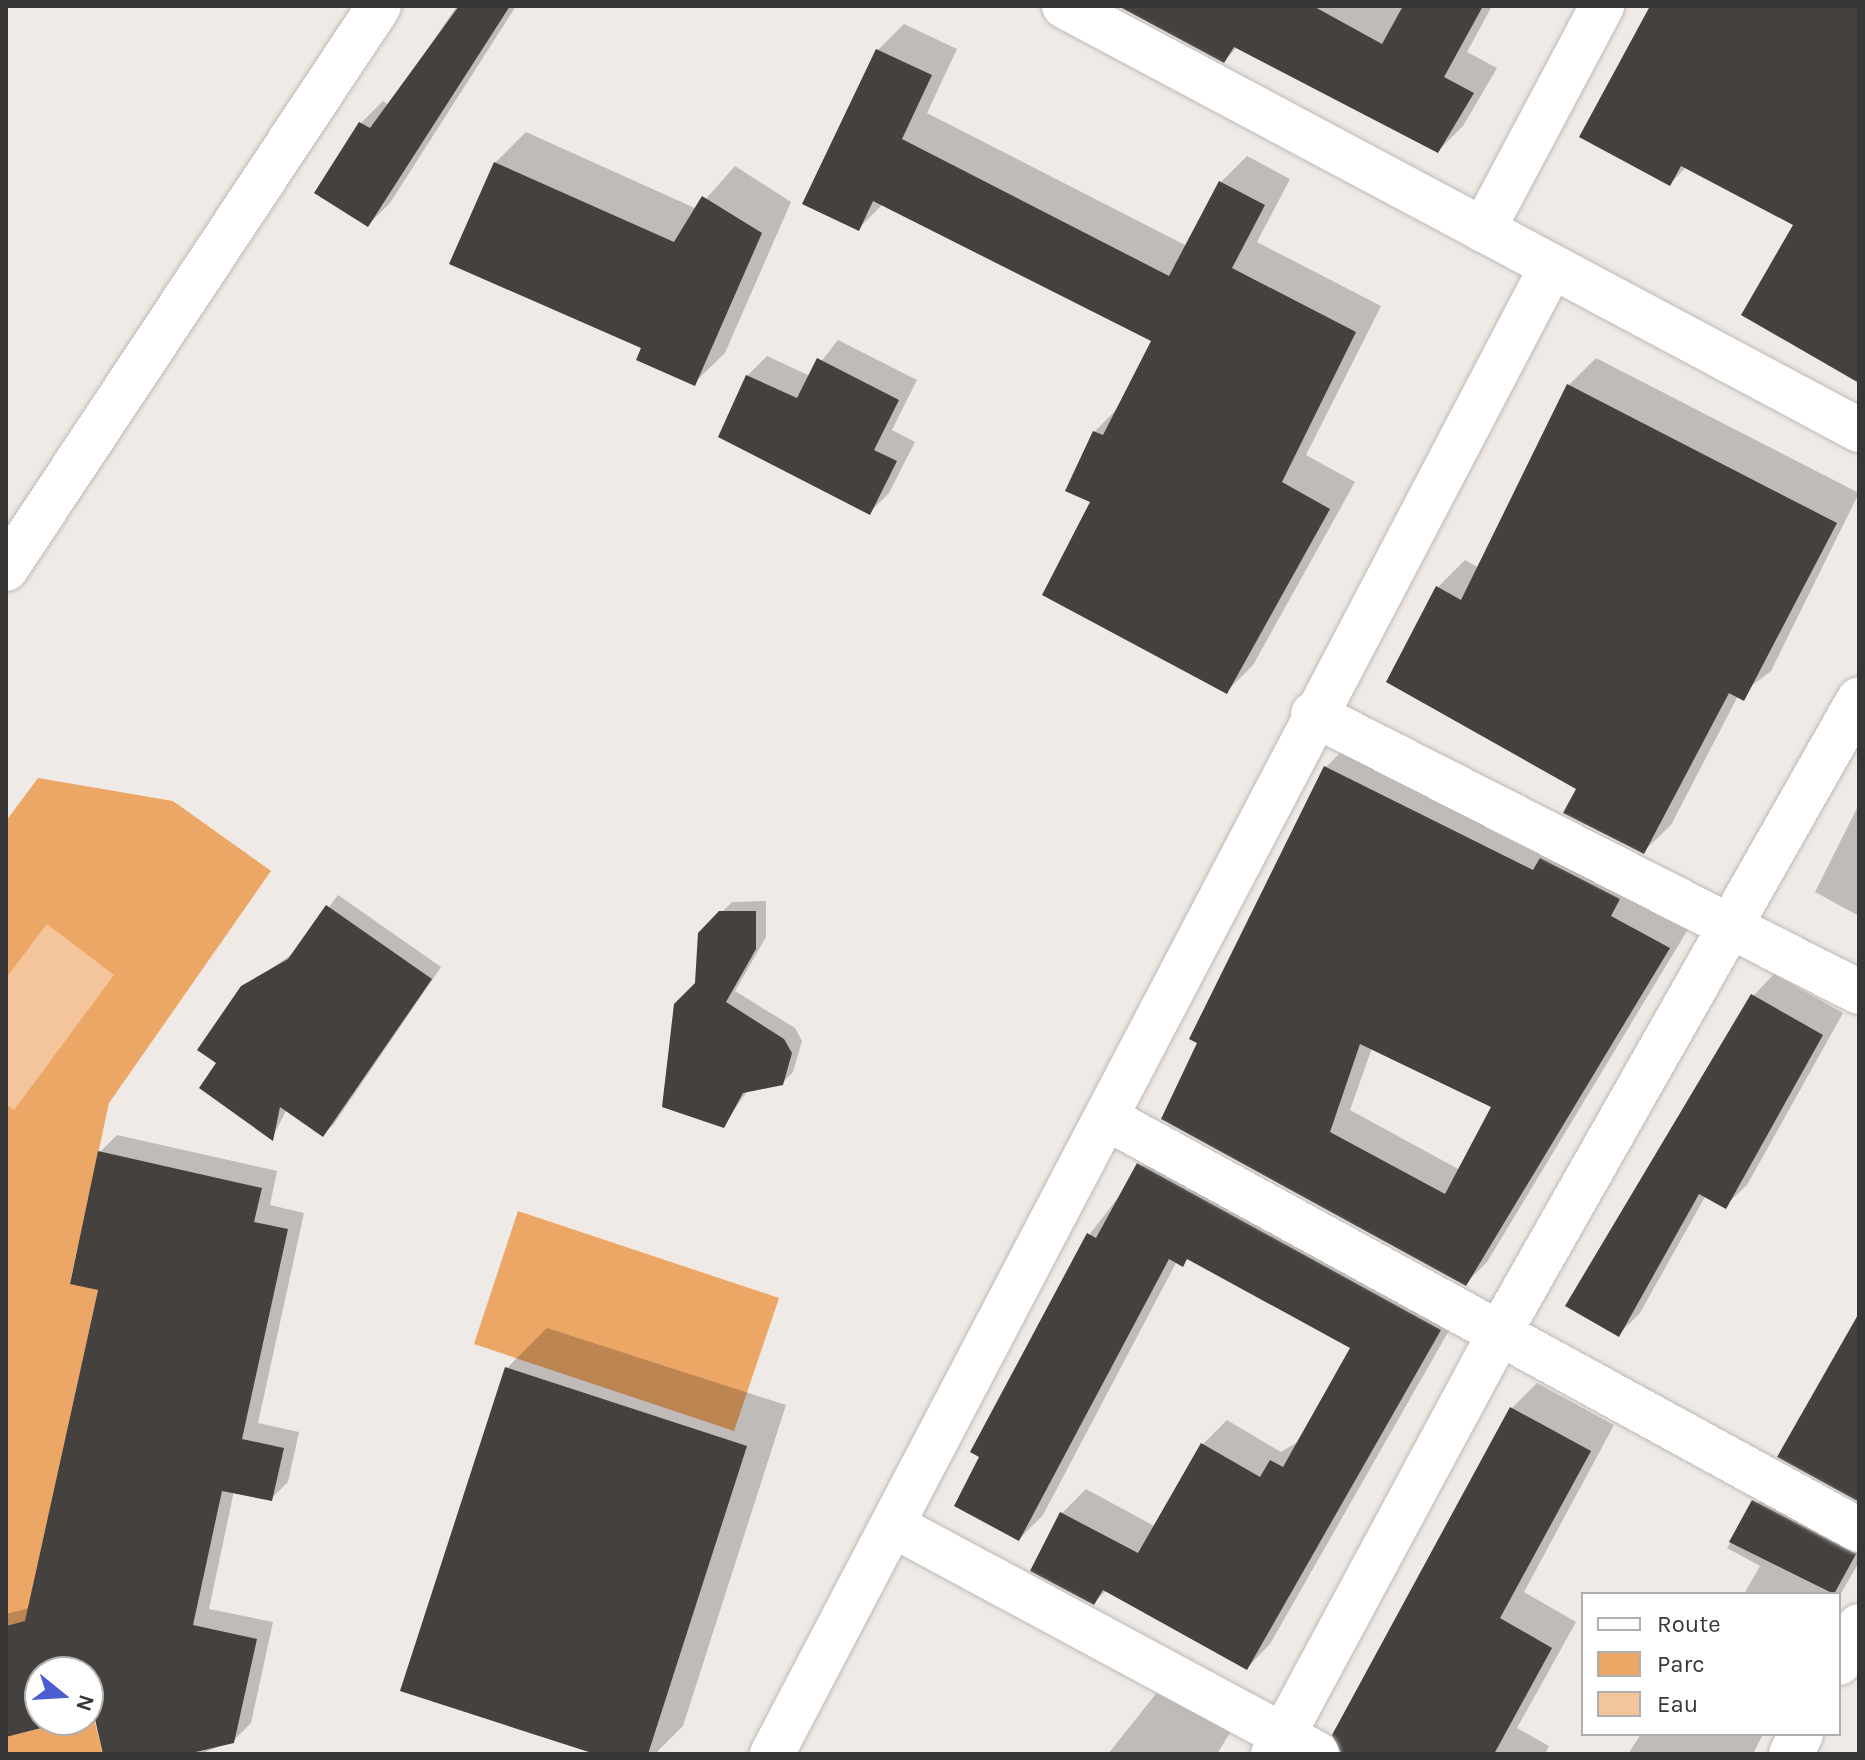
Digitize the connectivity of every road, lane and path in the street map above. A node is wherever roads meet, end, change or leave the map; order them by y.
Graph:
1 (379, 6) edge
2 (1064, 6) edge
3 (1602, 6) edge
4 (1483, 230) junction
5 (1552, 266) junction
6 (1859, 430) edge
7 (6, 569) edge
8 (1859, 699) edge
9 (1313, 714) junction
10 (1731, 923) junction
11 (1859, 992) edge
12 (1110, 1120) junction
13 (1501, 1330) junction
14 (896, 1527) junction
15 (1859, 1530) edge
16 (1859, 1626) edge
17 (1841, 1659) edge
18 (1800, 1736) edge
19 (1291, 1748) edge
20 (772, 1754) edge
21 (1791, 1754) edge

1 - 7 street
2 - 4 street
3 - 4 street
4 - 5 street
5 - 6 street
5 - 9 street
8 - 10 street
9 - 10 street
9 - 12 street
10 - 11 street
10 - 13 street
12 - 13 street
12 - 14 street
13 - 15 street
13 - 19 street
14 - 19 street
14 - 20 street
16 - 17 street
18 - 21 street

